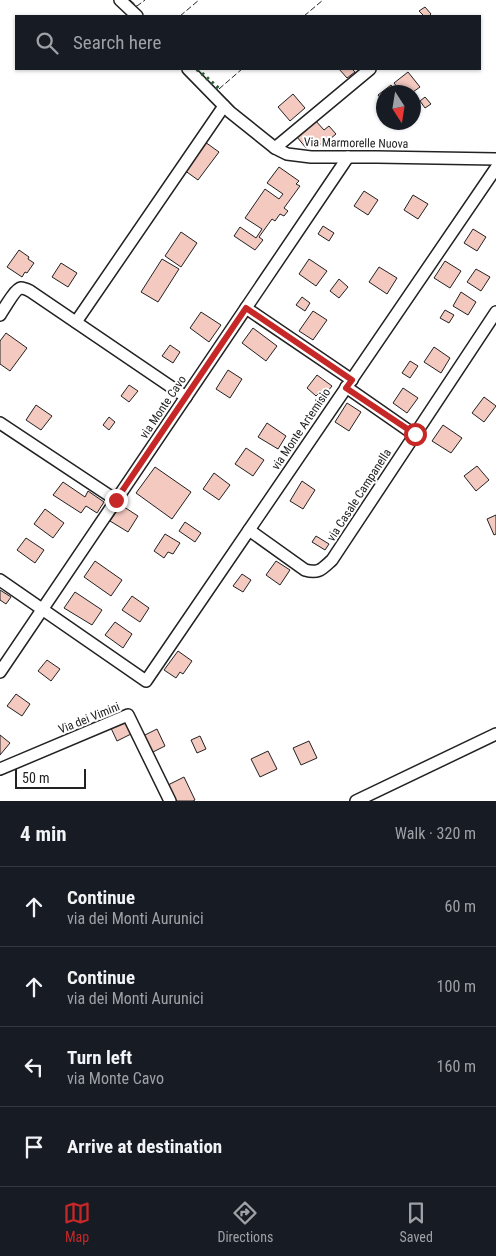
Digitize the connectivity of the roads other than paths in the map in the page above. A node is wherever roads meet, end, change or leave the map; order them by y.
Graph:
1 (120, 0) edge
2 (136, 15) edge
3 (189, 70) edge
4 (369, 70) edge
5 (224, 106) junction
6 (275, 148) junction
7 (348, 157) junction
8 (496, 159) edge
9 (496, 168) edge
10 (246, 308) junction
11 (496, 312) edge
12 (0, 315) edge
13 (76, 322) junction
14 (349, 384) junction
15 (186, 398) junction
16 (0, 423) edge
17 (415, 434) junction
18 (116, 500) junction
19 (249, 530) junction
20 (0, 580) edge
21 (42, 609) junction
22 (0, 672) edge
23 (496, 734) edge
24 (0, 770) edge
25 (170, 801) edge
26 (356, 801) edge

1 - 2 street
3 - 5 street, Via Marmorelle Nuova
4 - 6 street
5 - 6 street, Via Marmorelle Nuova
5 - 13 street
6 - 7 street, Via Marmorelle Nuova
7 - 8 street, Via Marmorelle Nuova
7 - 10 street, via Monte Cavo
9 - 14 street, via Monte Artemisio
10 - 14 street
10 - 15 street, via Monte Cavo
11 - 17 street, via Casale Campanella
12 - 13 street
13 - 15 street
14 - 17 street
14 - 19 street, via Monte Artemisio
15 - 18 street, via Monte Cavo
16 - 18 street
17 - 19 street, via Casale Campanella
18 - 21 street, via Monte Cavo
19 - 21 street, via Monte Artemisio
20 - 21 street
21 - 22 street, via Monte Cavo
23 - 26 street
24 - 25 street, Via dei Vimini

